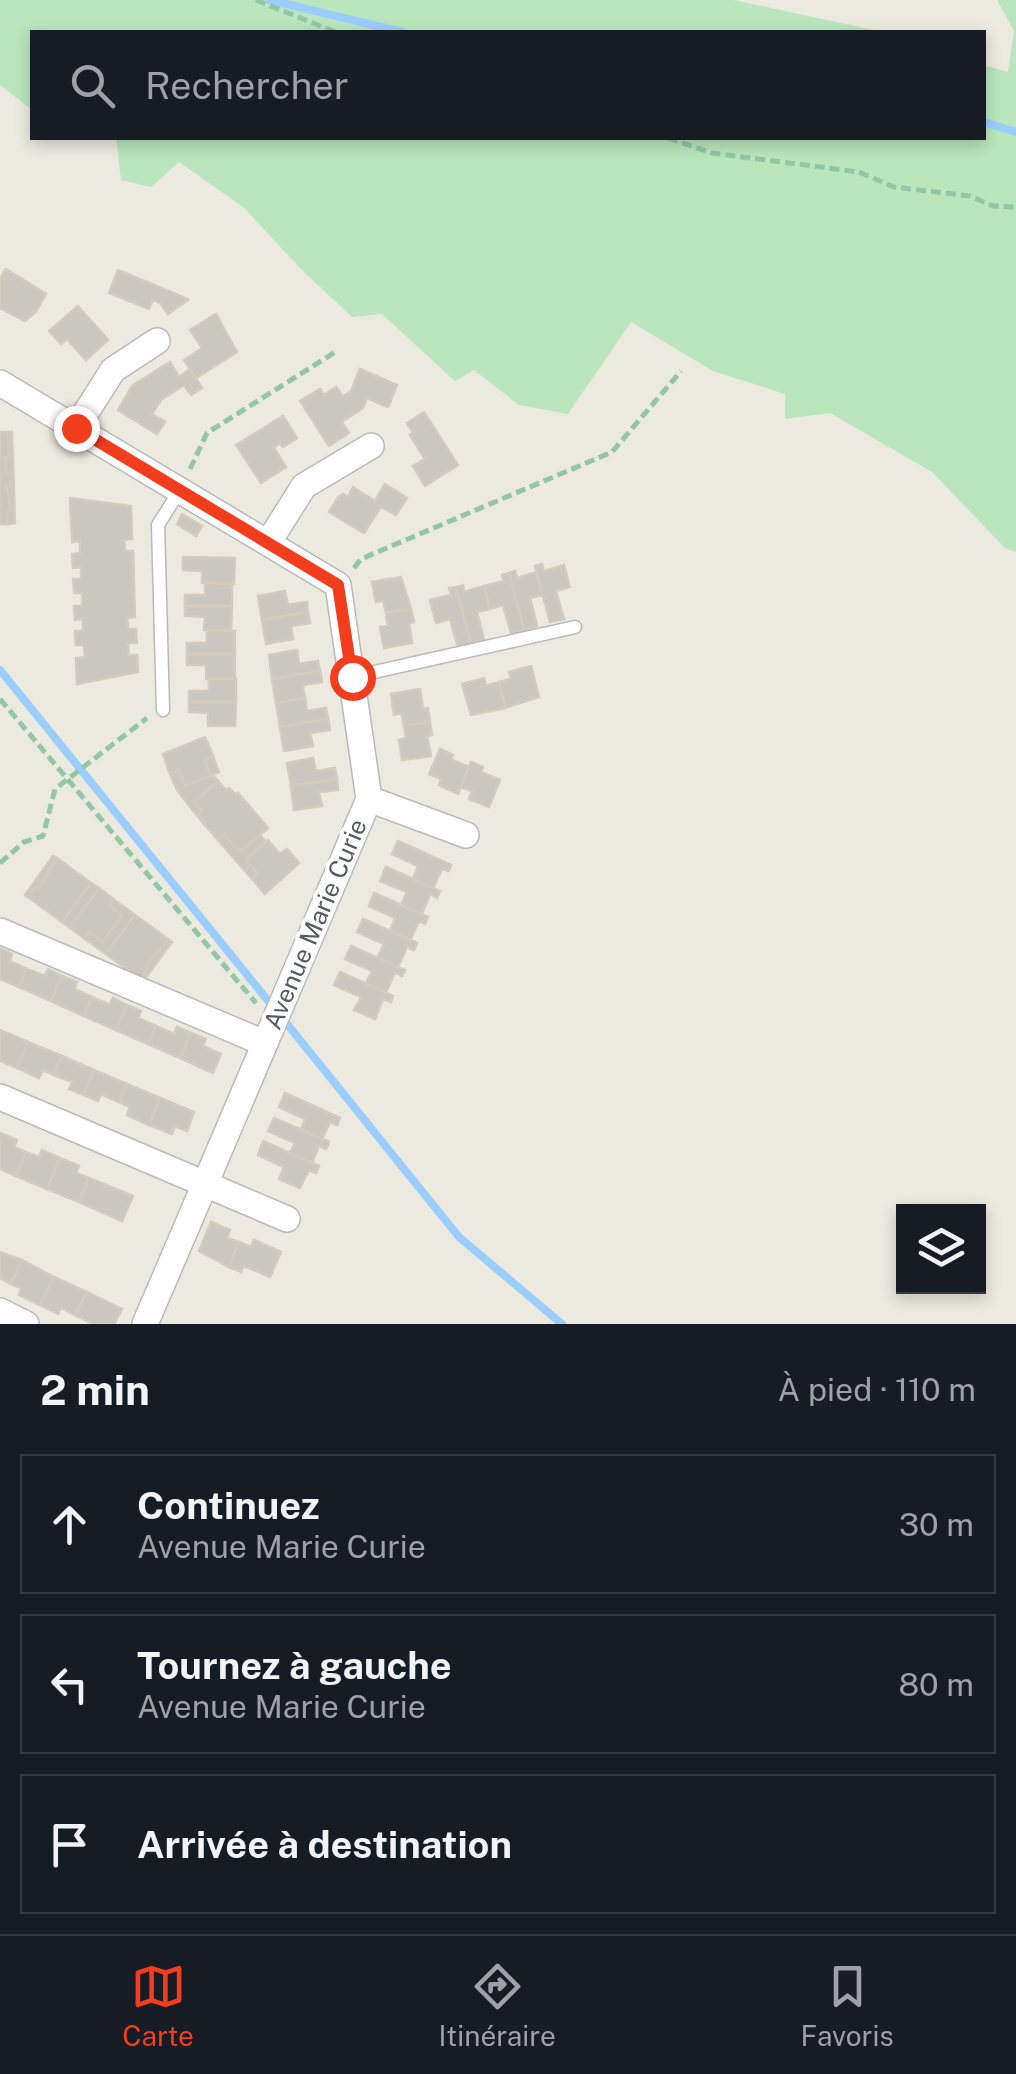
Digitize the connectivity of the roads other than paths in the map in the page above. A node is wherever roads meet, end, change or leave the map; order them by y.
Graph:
1 (158, 342) dead end
2 (0, 383) edge
3 (76, 428) junction
4 (371, 446) dead end
5 (180, 490) junction
6 (268, 542) junction
7 (574, 628) dead end
8 (352, 677) junction
9 (163, 710) road end
10 (369, 798) junction
11 (466, 835) dead end
12 (0, 930) edge
13 (270, 1029) junction
14 (0, 1097) edge
15 (204, 1184) junction
16 (287, 1219) dead end
17 (0, 1312) edge
18 (26, 1324) edge
19 (145, 1324) edge

1 - 3 street
2 - 3 street
3 - 5 street
4 - 6 street
5 - 6 street
5 - 9 lane
6 - 8 street, Avenue Marie Curie
7 - 8 lane
8 - 10 street, Avenue Marie Curie
10 - 11 street
10 - 13 street, Avenue Marie Curie
12 - 13 street
13 - 15 street, Avenue Marie Curie
14 - 15 street
15 - 16 street
15 - 19 street, Avenue Marie Curie
17 - 18 street

